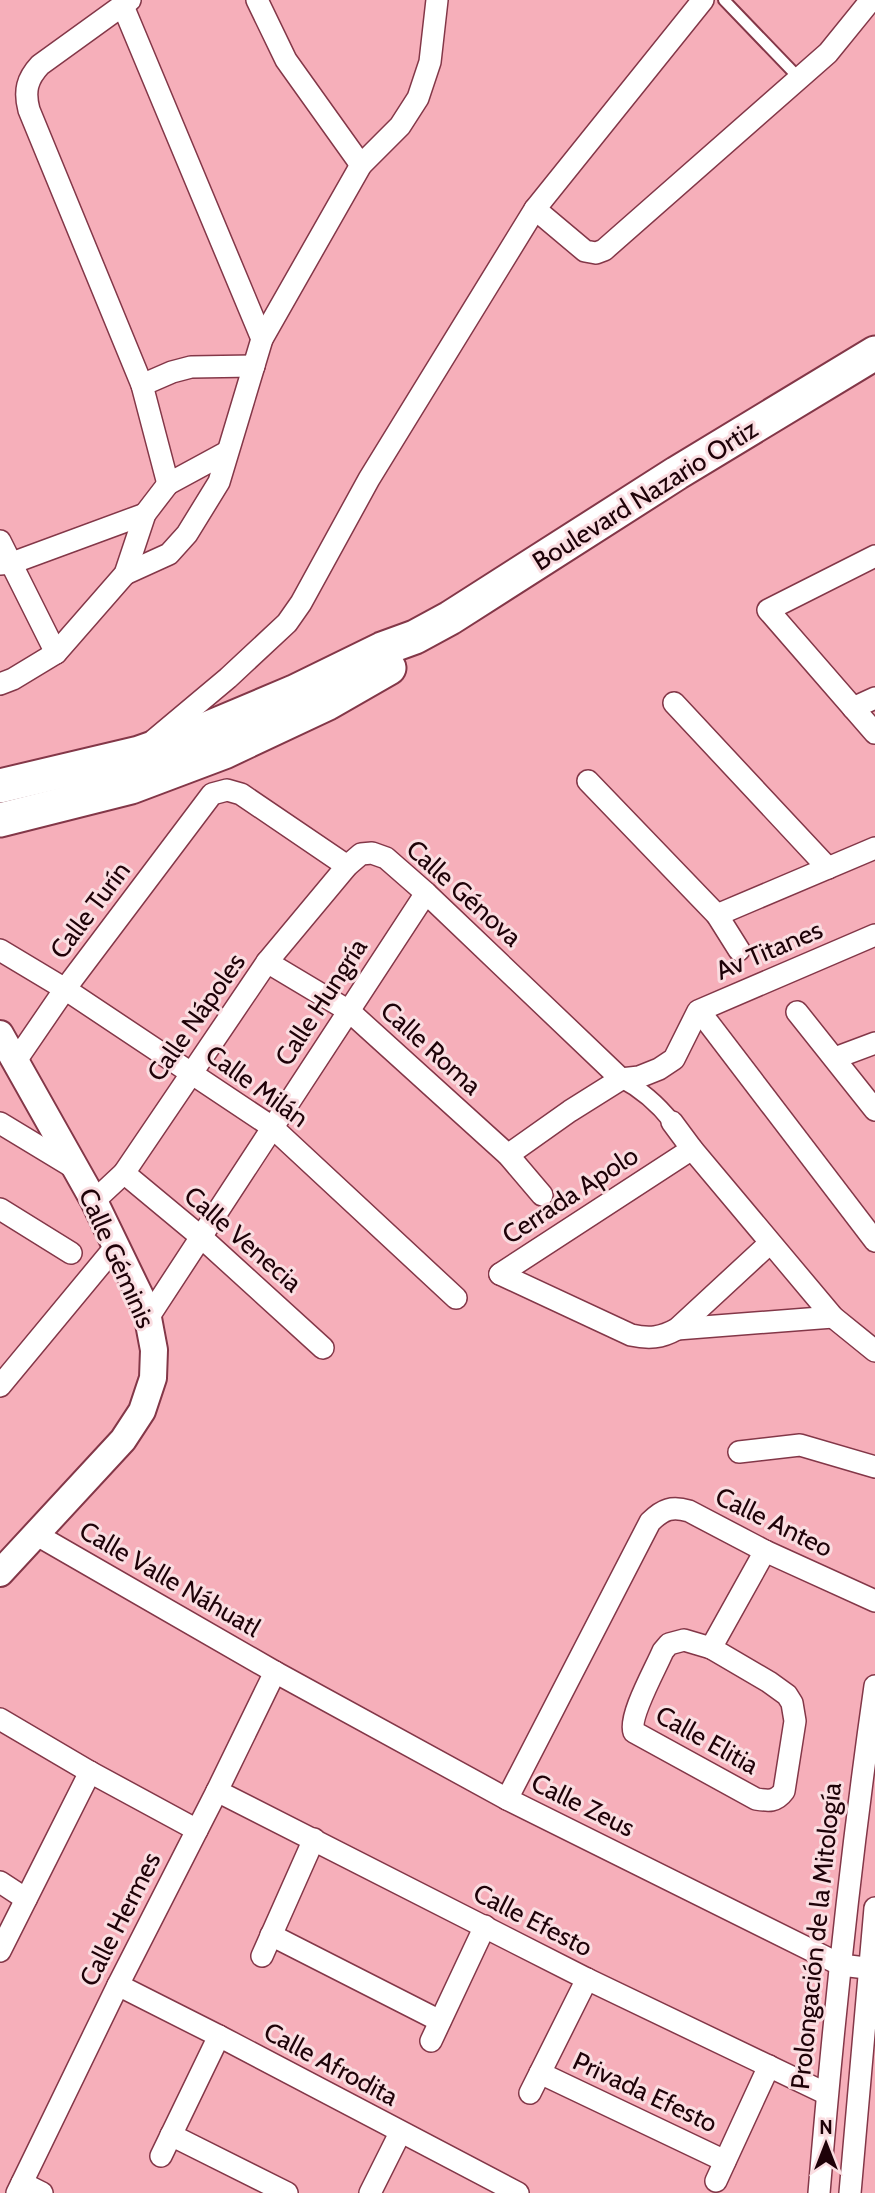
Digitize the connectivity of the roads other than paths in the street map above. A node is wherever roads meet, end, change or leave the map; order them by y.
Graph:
1 (257, 0) edge
2 (437, 0) edge
3 (703, 0) edge
4 (724, 0) edge
5 (871, 0) edge
6 (126, 3) edge
7 (799, 78) junction
8 (361, 166) junction
9 (535, 209) junction
10 (262, 339) junction
11 (875, 353) edge
12 (254, 366) junction
13 (142, 385) junction
14 (227, 453) junction
15 (168, 484) junction
16 (145, 514) junction
17 (0, 541) edge
18 (875, 556) edge
19 (6, 564) edge
20 (125, 574) junction
21 (415, 636) junction
22 (56, 653) junction
23 (0, 684) edge
24 (875, 698) edge
25 (674, 703) dead end
26 (853, 708) junction
27 (875, 733) edge
28 (139, 753) junction
29 (588, 781) dead end
30 (0, 786) edge
31 (0, 820) edge
32 (875, 848) edge
33 (347, 866) junction
34 (828, 868) junction
35 (426, 893) junction
36 (717, 915) junction
37 (875, 935) edge
38 (875, 949) edge
39 (0, 950) edge
40 (739, 950) dead end
41 (268, 962) junction
42 (65, 989) junction
43 (349, 1011) junction
44 (797, 1012) dead end
45 (699, 1023) junction
46 (0, 1034) edge
47 (875, 1043) edge
48 (835, 1058) junction
49 (15, 1062) junction
50 (191, 1072) junction
51 (621, 1079) junction
52 (875, 1110) edge
53 (672, 1122) joint
54 (0, 1123) edge
55 (272, 1128) junction
56 (692, 1149) junction
57 (508, 1154) junction
58 (76, 1169) junction
59 (124, 1173) junction
60 (542, 1195) dead end
61 (94, 1201) junction
62 (0, 1209) edge
63 (201, 1237) junction
64 (875, 1241) edge
65 (771, 1243) junction
66 (116, 1246) junction
67 (71, 1253) dead end
68 (456, 1298) dead end
69 (833, 1317) junction
70 (148, 1318) junction
71 (677, 1329) junction
72 (323, 1348) dead end
73 (875, 1351) edge
74 (0, 1386) edge
75 (739, 1452) dead end
76 (875, 1467) edge
77 (37, 1535) junction
78 (765, 1551) junction
79 (0, 1573) edge
80 (875, 1601) edge
81 (711, 1648) junction
82 (275, 1672) junction
83 (875, 1686) edge
84 (0, 1719) edge
85 (90, 1772) junction
86 (217, 1791) junction
87 (507, 1799) junction
88 (197, 1830) junction
89 (314, 1839) junction
90 (0, 1882) edge
91 (26, 1899) junction
92 (875, 1908) edge
93 (485, 1926) junction
94 (271, 1935) junction
95 (0, 1951) edge
96 (262, 1956) dead end
97 (841, 1965) junction
98 (872, 1968) edge
99 (587, 1979) junction
100 (118, 1985) junction
101 (440, 2021) junction
102 (219, 2036) junction
103 (430, 2041) dead end
104 (769, 2066) junction
105 (540, 2073) junction
106 (530, 2093) dead end
107 (827, 2094) junction
108 (400, 2133) junction
109 (171, 2136) junction
110 (161, 2156) dead end
111 (725, 2161) junction
112 (716, 2181) dead end
113 (492, 2187) edge
114 (20, 2188) edge
115 (42, 2193) edge
116 (287, 2193) edge
117 (369, 2193) edge
118 (518, 2193) edge
119 (819, 2193) edge
120 (850, 2193) edge

1 - 8 street
2 - 8 street
3 - 9 street
4 - 7 lane
5 - 7 street
6 - 10 street
6 - 13 street
7 - 9 street
8 - 10 street
9 - 28 street
10 - 12 street
11 - 21 main road, Boulevard Nazario Ortiz
12 - 13 street
12 - 14 street
13 - 15 street
14 - 15 street
14 - 20 street
15 - 16 street
16 - 19 street
16 - 20 street
17 - 19 street
18 - 26 street
19 - 22 street
20 - 22 street
21 - 28 main road, Boulevard Nazario Ortiz
21 - 31 main road, Boulevard Nazario Ortiz
22 - 23 street
24 - 26 street
25 - 34 street
26 - 27 street
28 - 30 main road, Boulevard Nazario Ortiz
29 - 36 street
32 - 34 street
33 - 35 street, Calle Génova
33 - 41 street, Calle Nápoles
33 - 42 street, Calle Turín
34 - 36 street
35 - 43 street, Calle Hungría
35 - 51 street, Calle Génova
36 - 40 street
37 - 45 street, Av Titanes
38 - 45 street, Av Titanes
39 - 42 street, Calle Milán
41 - 43 street, Calle Roma
41 - 50 street, Calle Nápoles
42 - 49 street, Calle Turín
42 - 50 street, Calle Milán
43 - 55 street, Calle Hungría
43 - 57 street, Calle Roma
44 - 48 street
45 - 51 street
45 - 64 street
46 - 49 street, Calle Géminis
47 - 48 street
48 - 52 street
49 - 58 street, Calle Géminis
50 - 55 street, Calle Milán
50 - 59 street, Calle Nápoles
51 - 53 street
51 - 57 street
53 - 56 street
54 - 58 street
55 - 63 street, Calle Hungría
55 - 68 street, Calle Milán
56 - 65 street
56 - 71 street, Cerrada Apolo
57 - 60 street, Calle Roma
58 - 61 street, Calle Géminis
59 - 61 street, Calle Nápoles
59 - 63 street, Calle Venecia
61 - 66 street, Calle Géminis
62 - 67 street
63 - 70 street, Calle Hungría
63 - 72 street, Calle Venecia
65 - 69 street
65 - 71 street, Cerrada Apolo
66 - 70 street, Calle Géminis
66 - 74 street
69 - 71 street, Cerrada Apolo
69 - 73 street
70 - 77 street, Calle Géminis
75 - 76 street
77 - 79 street, Calle Géminis
77 - 82 street, Calle Valle Náhuatl
78 - 80 street, Calle Anteo
78 - 81 street
78 - 87 street, Calle Anteo
81 - 81 street, Calle Elitia
82 - 86 street, Calle Hermes
82 - 87 street, Calle Zeus
83 - 97 street, Prolongación de la Mitología
84 - 85 street
85 - 88 street
85 - 91 street
86 - 88 street, Calle Hermes
86 - 89 street, Calle Efesto
87 - 97 street, Calle Zeus
88 - 100 street, Calle Hermes
89 - 93 street, Calle Efesto
89 - 94 street
90 - 91 street
91 - 95 street
92 - 98 street
93 - 99 street, Calle Efesto
93 - 101 street
94 - 96 street
94 - 101 street
97 - 98 street, Calle Zeus
97 - 107 street, Prolongación de la Mitología
98 - 120 street
99 - 104 street, Calle Efesto
99 - 105 street, Privada Efesto
100 - 102 street, Calle Afrodita
100 - 114 street, Calle Hermes
101 - 103 street
102 - 108 street, Calle Afrodita
102 - 109 street
104 - 107 street, Calle Efesto
104 - 111 street, Privada Efesto
105 - 106 street, Privada Efesto
105 - 111 street, Privada Efesto
107 - 119 street, Prolongación de la Mitología
108 - 113 street, Calle Afrodita
108 - 117 street
109 - 110 street
109 - 116 street
111 - 112 street, Privada Efesto
113 - 118 street, Calle Afrodita
114 - 115 street

